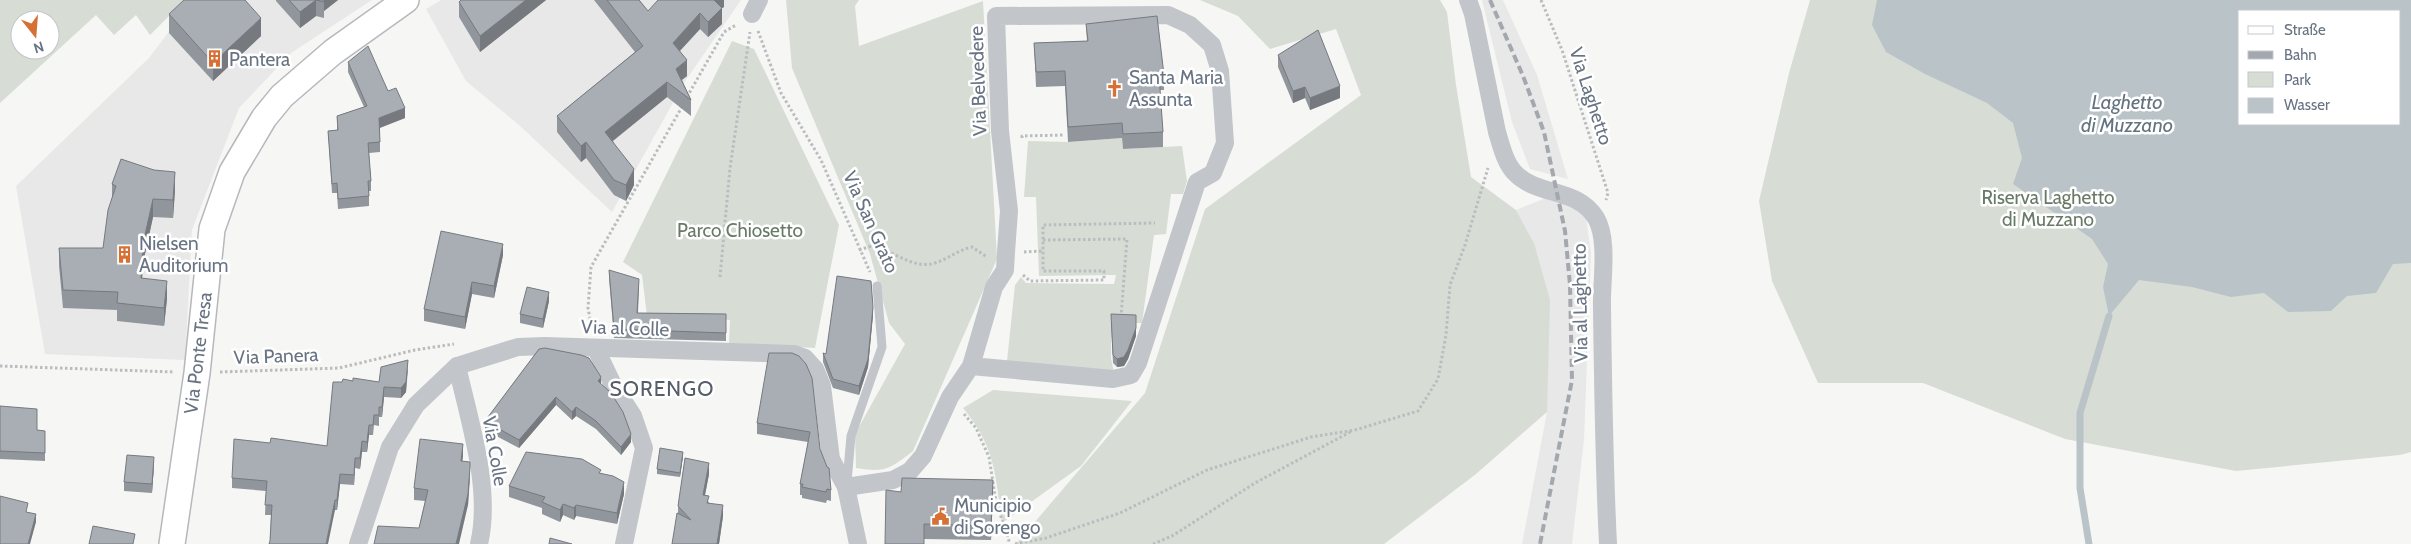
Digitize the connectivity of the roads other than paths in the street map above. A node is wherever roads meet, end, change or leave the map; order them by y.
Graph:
1 (406, 0) edge
2 (1468, 0) edge
3 (877, 286) road end
4 (596, 349) junction
5 (457, 366) junction
6 (971, 366) junction
7 (846, 487) junction
8 (172, 544) edge
9 (358, 544) edge
10 (479, 544) edge
11 (624, 544) edge
12 (858, 544) edge
13 (1608, 544) edge

1 - 8 main road, Via Ponte Tresa
2 - 13 street, Via al Laghetto
3 - 7 lane, Via San Grato
4 - 5 street, Via al Colle
4 - 7 street, Via al Colle
4 - 11 street
5 - 9 street, Via al Colle
5 - 10 street, Via Colle
6 - 6 street, Via Belvedere
6 - 7 street, Via Belvedere
7 - 12 street, Via al Colle

